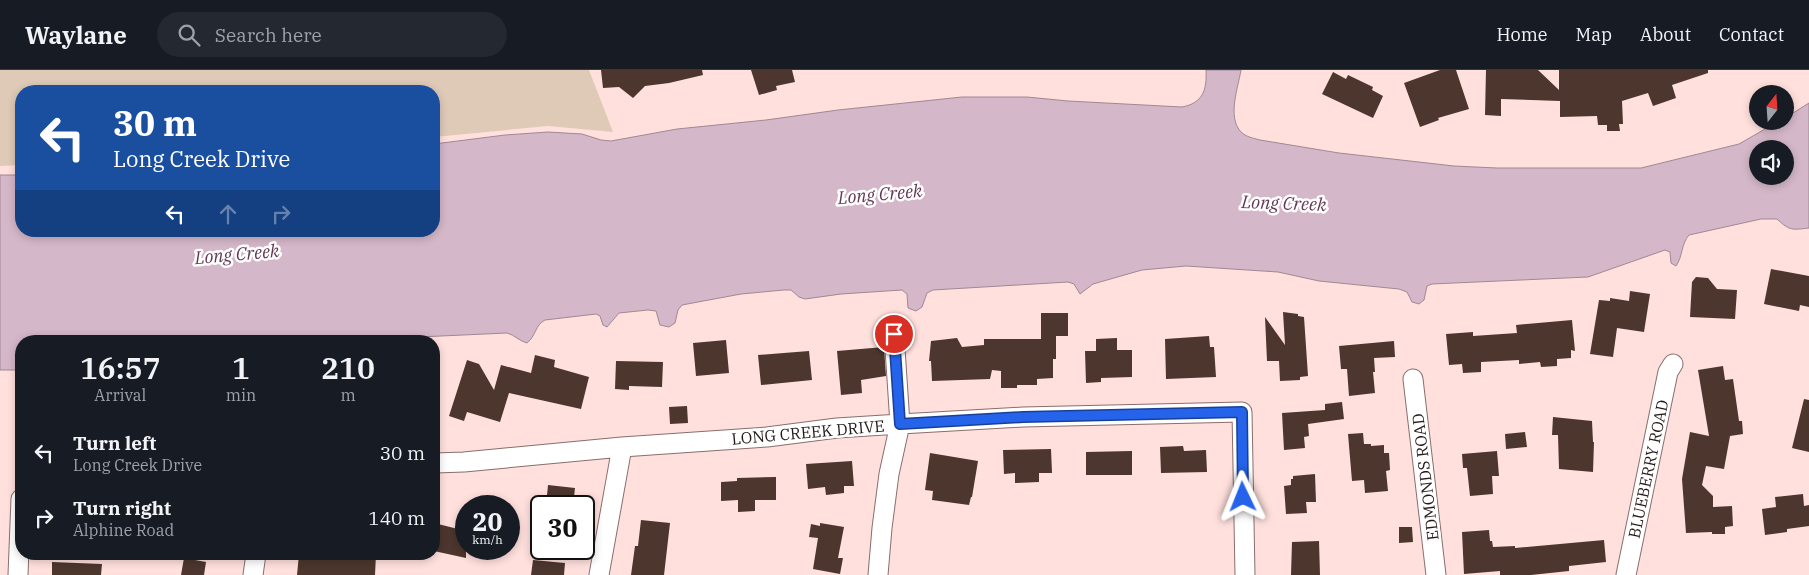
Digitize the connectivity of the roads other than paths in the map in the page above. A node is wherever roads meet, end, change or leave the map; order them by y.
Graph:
1 (894, 334) dead end
2 (1673, 364) dead end
3 (1413, 379) dead end
4 (900, 424) junction
5 (622, 447) junction
6 (440, 463) edge
7 (19, 560) edge
8 (255, 560) edge
9 (18, 575) edge
10 (253, 575) edge
11 (600, 575) edge
12 (878, 575) edge
13 (1246, 575) edge
14 (1436, 575) edge
15 (1626, 575) edge

1 - 4 street
2 - 15 street, BLUEBERRY ROAD
3 - 14 street, EDMONDS ROAD
4 - 5 street, LONG CREEK DRIVE
4 - 12 street
4 - 13 street, LONG CREEK DRIVE
5 - 6 street, LONG CREEK DRIVE
5 - 11 street
7 - 9 street
8 - 10 street

